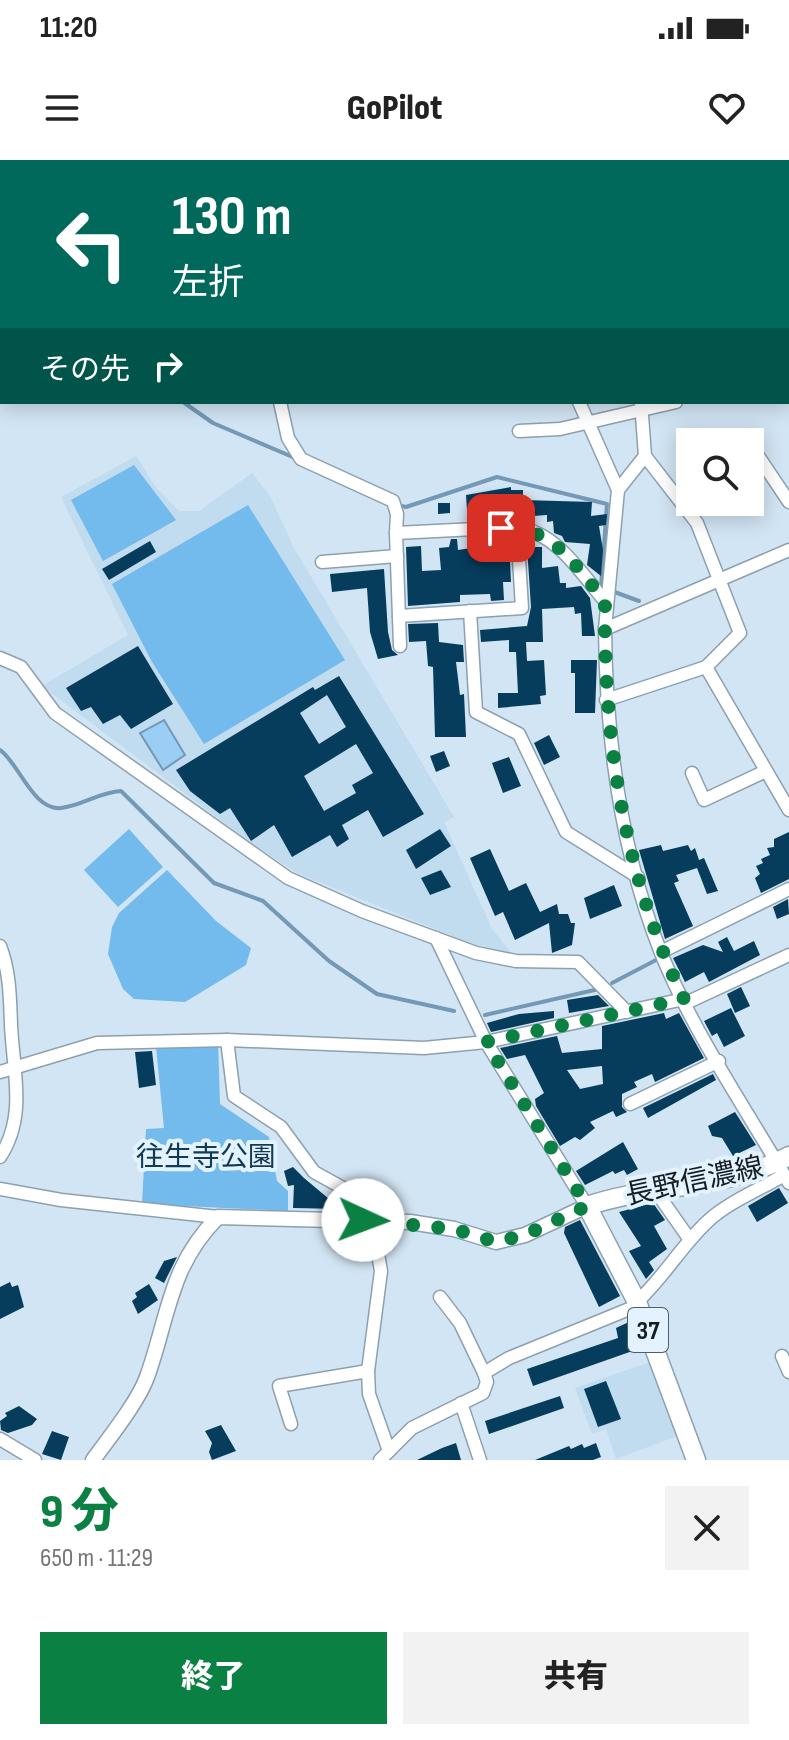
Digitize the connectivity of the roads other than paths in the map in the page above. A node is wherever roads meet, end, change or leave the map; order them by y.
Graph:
1 (280, 404) edge
2 (580, 404) edge
3 (662, 404) edge
4 (641, 407) edge
5 (589, 421) junction
6 (519, 431) dead end
7 (645, 456) junction
8 (764, 465) edge
9 (618, 490) junction
10 (789, 502) edge
11 (517, 527) junction
12 (396, 533) junction
13 (789, 550) edge
14 (397, 556) junction
15 (322, 562) dead end
16 (720, 579) junction
17 (605, 601) junction
18 (470, 611) junction
19 (399, 616) junction
20 (605, 629) junction
21 (400, 646) dead end
22 (0, 658) edge
23 (706, 667) junction
24 (606, 700) junction
25 (766, 771) junction
26 (692, 773) dead end
27 (789, 810) edge
28 (638, 877) junction
29 (789, 889) edge
30 (436, 938) junction
31 (0, 946) edge
32 (661, 952) junction
33 (789, 955) edge
34 (685, 1001) junction
35 (627, 1012) junction
36 (227, 1040) junction
37 (486, 1042) junction
38 (719, 1061) junction
39 (14, 1069) junction
40 (0, 1072) edge
41 (630, 1104) dead end
42 (0, 1157) edge
43 (785, 1169) edge
44 (0, 1189) edge
45 (655, 1190) junction
46 (365, 1205) dead end
47 (587, 1206) junction
48 (218, 1217) junction
49 (375, 1237) dead end
50 (690, 1240) junction
51 (440, 1297) dead end
52 (638, 1304) junction
53 (782, 1356) dead end
54 (368, 1371) junction
55 (789, 1372) edge
56 (484, 1373) junction
57 (461, 1403) junction
58 (291, 1424) dead end
59 (0, 1439) edge
60 (384, 1456) edge
61 (35, 1460) edge
62 (93, 1460) edge
63 (480, 1460) edge
64 (696, 1460) edge

1 - 12 street
2 - 5 street
3 - 4 street
4 - 5 street
4 - 7 street
5 - 6 street
5 - 9 street
7 - 9 street
7 - 16 street
8 - 10 street
9 - 17 street
11 - 12 street
11 - 17 street
11 - 18 street
12 - 14 street
13 - 16 street
14 - 15 street
14 - 19 street
16 - 20 street
16 - 23 street
17 - 20 street
18 - 19 street
18 - 28 street
19 - 21 street
20 - 24 street
22 - 30 street
23 - 24 street
23 - 25 street
24 - 28 street
25 - 26 street
25 - 27 street
28 - 32 street
29 - 32 street
30 - 35 street
30 - 37 street
31 - 39 street
32 - 34 street
33 - 34 street
34 - 35 street
34 - 38 street
35 - 37 street
36 - 37 street
36 - 39 street
36 - 46 street
37 - 47 street
38 - 41 street
38 - 43 street
39 - 40 street
39 - 42 street
43 - 45 main road, 長野信濃線
43 - 50 street
44 - 48 street
45 - 47 main road, 長野信濃線
45 - 50 street
47 - 48 street
47 - 52 main road, 長野信濃線 / 37
48 - 62 street
49 - 54 street
50 - 52 street
51 - 56 street
52 - 56 street
52 - 64 main road, 長野信濃線 / 37
53 - 55 street
54 - 58 street
54 - 60 street
56 - 57 street
57 - 60 street
57 - 63 street
59 - 61 street

